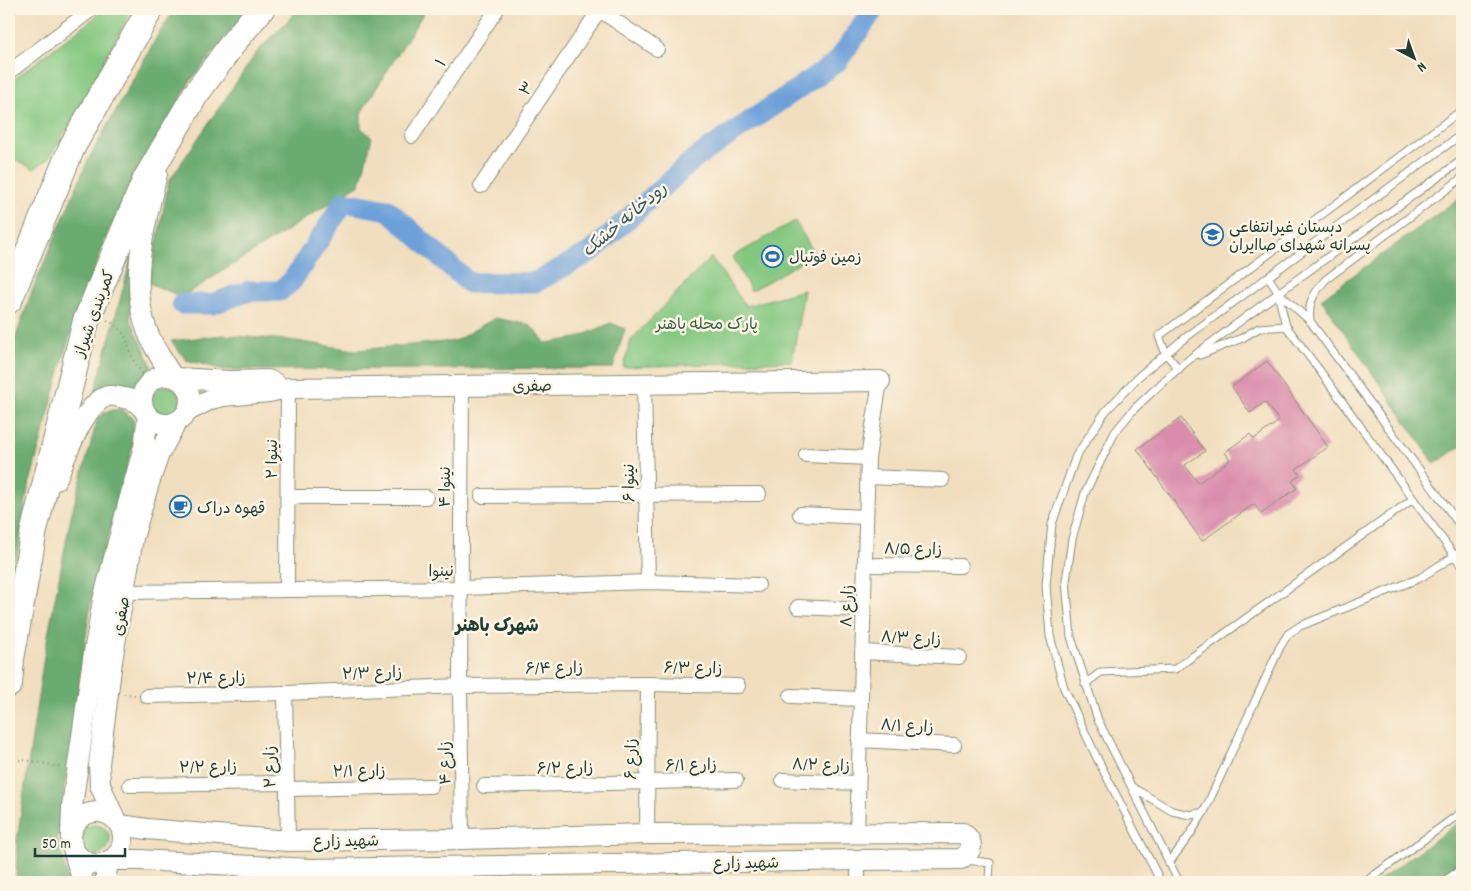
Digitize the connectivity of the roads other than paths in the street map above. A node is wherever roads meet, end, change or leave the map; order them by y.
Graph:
1 (92, 9) edge
2 (150, 9) edge
3 (261, 9) edge
4 (497, 9) edge
5 (599, 9) edge
6 (657, 49) dead end
7 (9, 72) edge
8 (1462, 110) edge
9 (1462, 134) edge
10 (412, 136) dead end
11 (167, 141) junction
12 (1462, 160) edge
13 (1462, 178) edge
14 (481, 186) dead end
15 (1268, 277) junction
16 (1278, 292) junction
17 (9, 300) edge
18 (1310, 321) junction
19 (1286, 326) junction
20 (1166, 354) junction
21 (1192, 358) junction
22 (1179, 369) junction
23 (175, 377) junction
24 (880, 381) joint
25 (644, 384) junction
26 (462, 386) junction
27 (288, 388) junction
28 (146, 412) junction
29 (182, 416) junction
30 (806, 455) dead end
31 (868, 458) junction
32 (868, 477) junction
33 (942, 480) dead end
34 (759, 494) dead end
35 (646, 495) junction
36 (482, 496) dead end
37 (288, 497) junction
38 (426, 497) dead end
39 (1413, 499) junction
40 (800, 514) dead end
41 (866, 517) junction
42 (1462, 528) edge
43 (34, 530) junction
44 (1462, 551) edge
45 (1455, 556) junction
46 (865, 565) junction
47 (960, 566) dead end
48 (1462, 566) edge
49 (648, 582) junction
50 (758, 585) dead end
51 (461, 588) junction
52 (287, 590) junction
53 (124, 592) junction
54 (798, 607) dead end
55 (863, 610) junction
56 (862, 652) junction
57 (959, 657) dead end
58 (9, 684) edge
59 (648, 684) junction
60 (1085, 684) junction
61 (460, 686) junction
62 (738, 686) dead end
63 (285, 693) junction
64 (147, 696) road end
65 (791, 696) dead end
66 (860, 700) junction
67 (859, 740) junction
68 (954, 745) dead end
69 (736, 780) dead end
70 (783, 780) dead end
71 (647, 782) junction
72 (858, 783) junction
73 (130, 785) dead end
74 (287, 786) junction
75 (431, 786) dead end
76 (484, 786) dead end
77 (1131, 786) junction
78 (1204, 812) junction
79 (1462, 812) edge
80 (117, 821) junction
81 (647, 834) junction
82 (857, 834) junction
83 (462, 839) junction
84 (288, 840) junction
85 (72, 842) junction
86 (858, 860) junction
87 (961, 860) junction
88 (109, 861) junction
89 (1169, 863) junction
90 (1462, 869) edge
91 (82, 882) edge
92 (105, 882) edge
93 (858, 882) edge
94 (989, 882) edge
95 (1160, 882) edge
96 (1179, 882) edge
97 (1365, 882) edge
98 (1443, 882) edge

1 - 7 street
2 - 17 highway
3 - 11 highway, کمربندی شیراز
4 - 10 street, ۱
5 - 6 street
5 - 14 street, ۳
8 - 20 lane
9 - 15 lane
11 - 23 street
11 - 43 highway, کمربندی شیراز
12 - 16 lane
13 - 18 lane
15 - 16 lane
15 - 20 lane
16 - 18 lane
16 - 19 lane
16 - 21 lane
18 - 42 lane
19 - 21 lane
19 - 39 lane
20 - 22 lane
20 - 95 lane
21 - 22 lane
22 - 60 lane
23 - 27 street
23 - 28 street
23 - 29 street
24 - 25 street, صفری
24 - 31 street, ۸ زارع
25 - 26 street, صفری
25 - 35 street, ۶ نینوا
26 - 27 street, صفری
26 - 51 street, ۴ نینوا
27 - 29 street, صفری
27 - 37 street, ۲ نینوا
28 - 29 street
28 - 43 street
28 - 85 street
29 - 53 street, صفری
30 - 31 street
31 - 32 street, ۸ زارع
32 - 33 street
32 - 41 street, ۸ زارع
34 - 35 street
35 - 36 street
35 - 49 street, ۶ نینوا
37 - 38 street
37 - 52 street, ۲ نینوا
39 - 45 lane
39 - 60 lane
40 - 41 street
41 - 46 street, ۸ زارع
43 - 58 highway, کمربندی شیراز
44 - 45 lane
45 - 48 lane
45 - 78 lane
46 - 47 street, ۸/۵ زارع
46 - 55 street, ۸ زارع
49 - 50 street, نینوا
49 - 51 street, نینوا
51 - 52 street, نینوا
51 - 61 street, ۴ نینوا
52 - 53 street, نینوا
53 - 80 street, صفری
54 - 55 street
55 - 56 street, ۸ زارع
56 - 57 street, ۸/۳ زارع
56 - 66 street, ۸ زارع
59 - 61 street, ۶/۴ زارع
59 - 62 street, ۶/۳ زارع
59 - 71 street, ۶ زارع
60 - 77 lane
61 - 63 street, ۲/۳ زارع
61 - 83 street, ۴ زارع
63 - 64 street, ۲/۴ زارع
63 - 74 street, ۲ زارع
65 - 66 street
66 - 67 street, ۸ زارع
67 - 68 street, ۸/۱ زارع
67 - 72 street, ۸ زارع
69 - 71 street, ۶/۱ زارع
70 - 72 street, ۸/۲ زارع
71 - 76 street, ۶/۲ زارع
71 - 81 street, ۶ زارع
72 - 82 street, ۸ زارع
73 - 74 street, ۲/۲ زارع
74 - 75 street, ۲/۱ زارع
74 - 84 street, ۲ زارع
77 - 78 lane
77 - 89 lane
78 - 89 lane
79 - 97 lane
80 - 84 street, شهید زارع
80 - 85 street
80 - 88 street
81 - 82 street, شهید زارع
81 - 83 street, شهید زارع
82 - 87 street, شهید زارع
83 - 84 street, شهید زارع
85 - 88 street
85 - 91 street
86 - 87 street, شهید زارع
86 - 88 street, شهید زارع
86 - 93 street
87 - 94 lane
88 - 92 street
89 - 96 lane
90 - 98 lane

